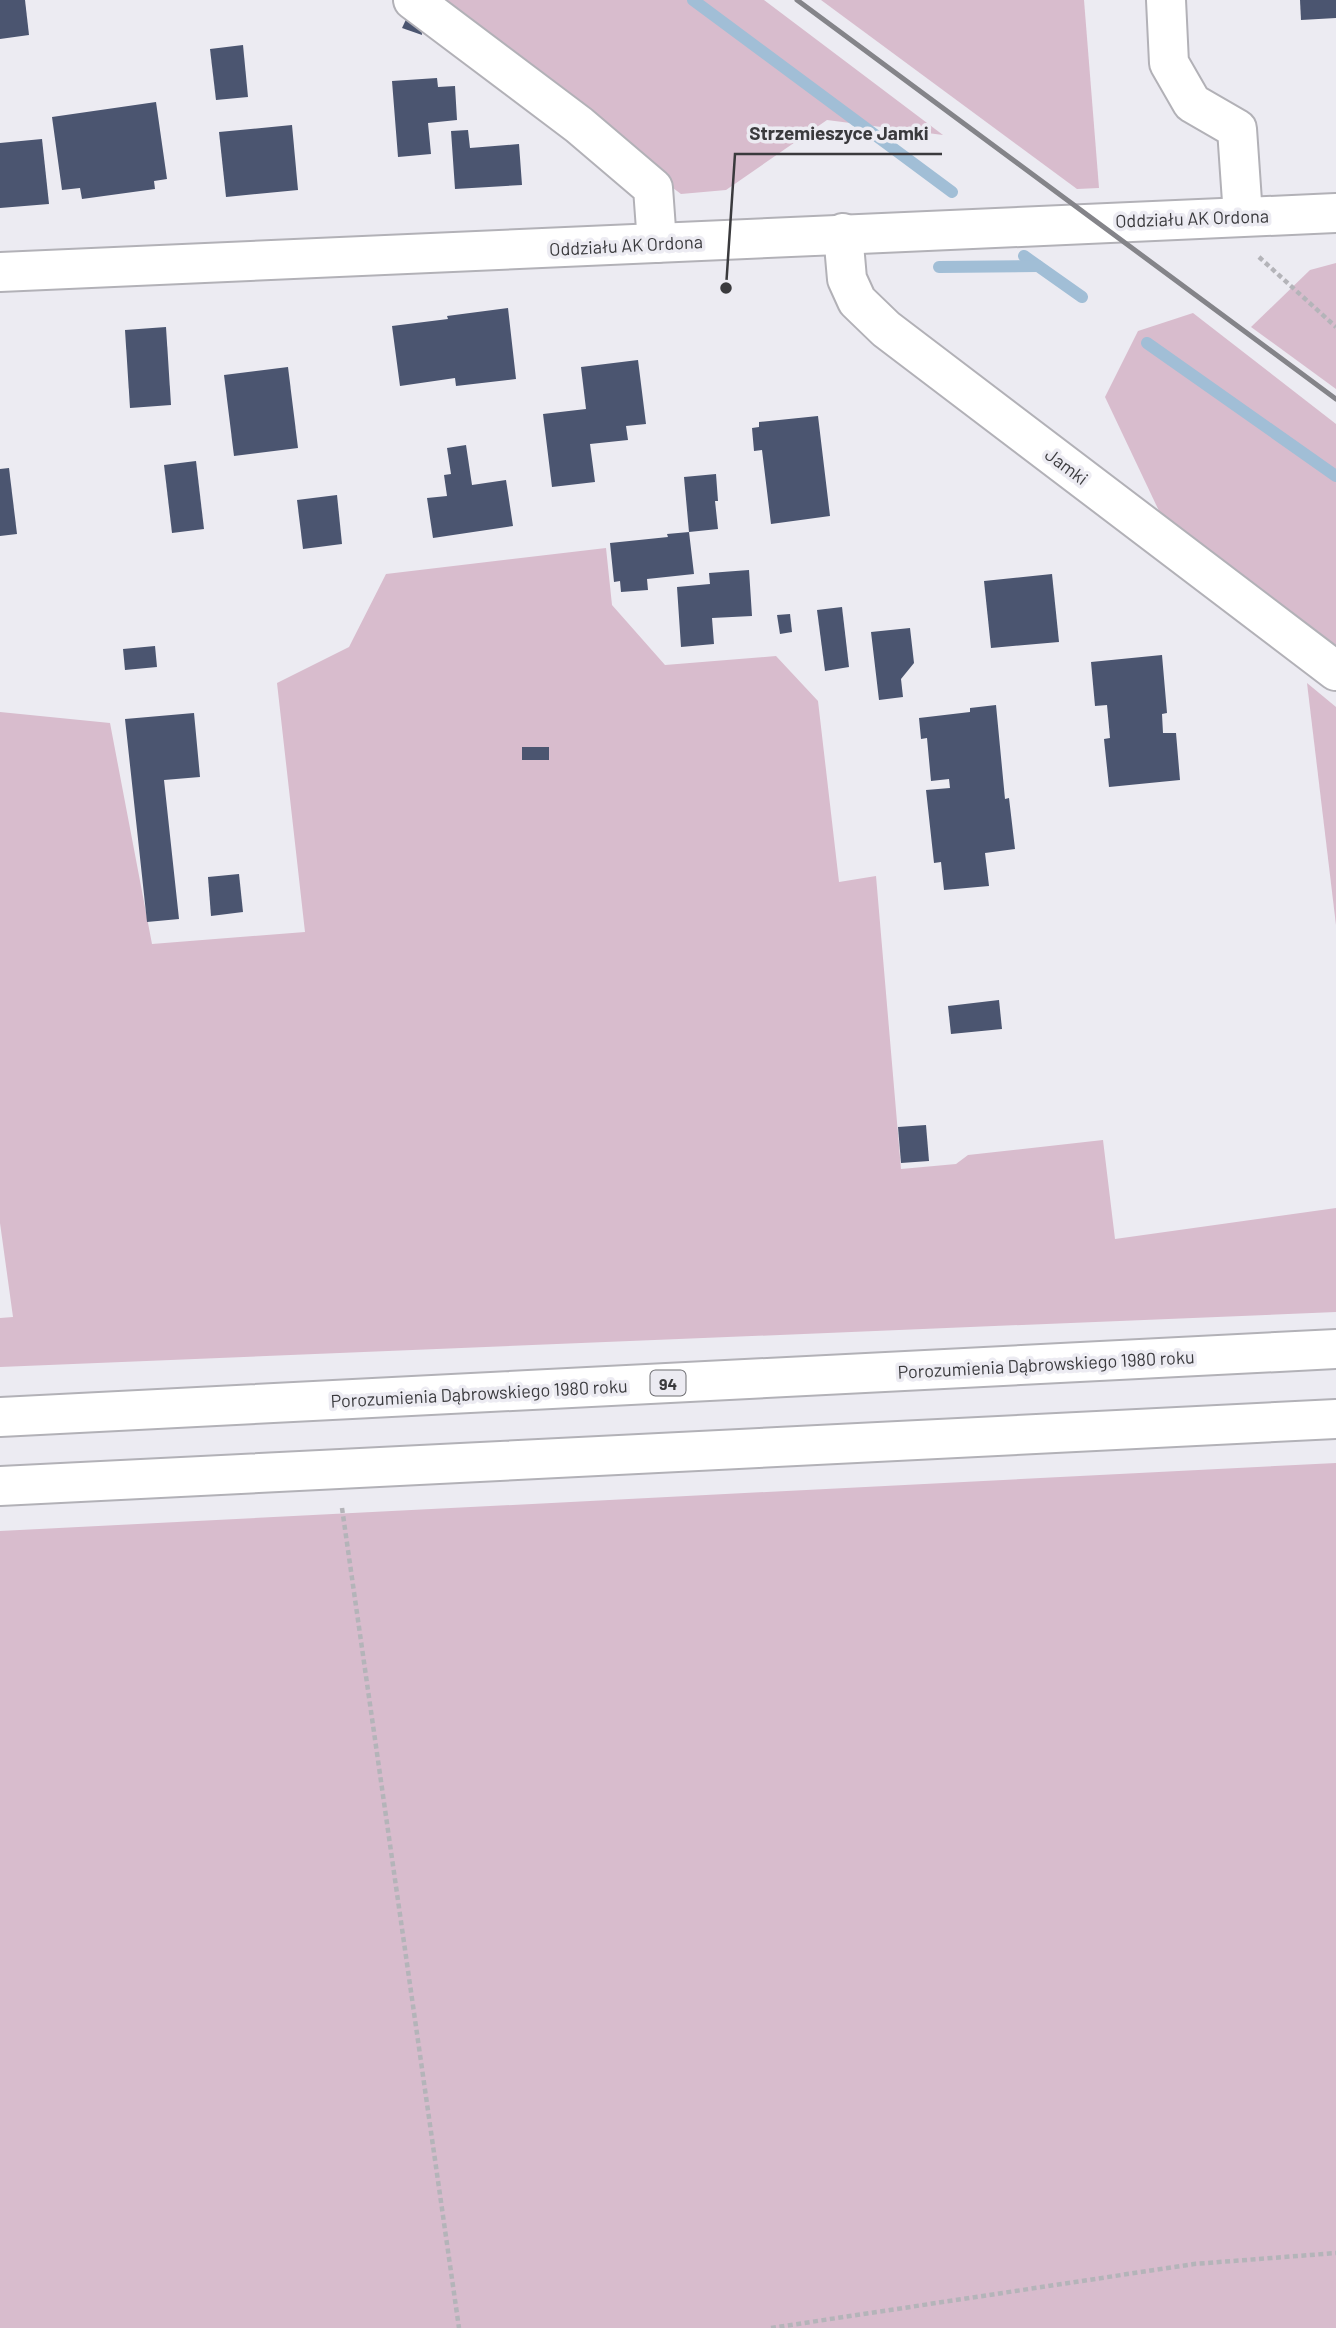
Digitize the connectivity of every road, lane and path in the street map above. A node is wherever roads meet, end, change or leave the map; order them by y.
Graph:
1 (413, 0) edge
2 (1166, 0) edge
3 (1336, 213) edge
4 (1230, 217) junction
5 (843, 233) junction
6 (657, 243) junction
7 (0, 272) edge
8 (1336, 327) edge
9 (1336, 671) edge
10 (1336, 1349) edge
11 (0, 1417) edge
12 (1336, 1419) edge
13 (337, 1469) junction
14 (0, 1486) edge
15 (1336, 2253) edge
16 (459, 2328) edge
17 (771, 2328) edge

1 - 6 main road
2 - 4 main road
3 - 4 main road, Oddziału AK Ordona
4 - 5 main road, Oddziału AK Ordona
4 - 8 path
5 - 6 main road, Oddziału AK Ordona
5 - 9 main road, Jamki
6 - 7 main road, Oddziału AK Ordona
10 - 11 main road, Porozumienia Dąbrowskiego 1980 roku / 94
12 - 13 main road
13 - 14 main road
13 - 16 path
15 - 17 path

